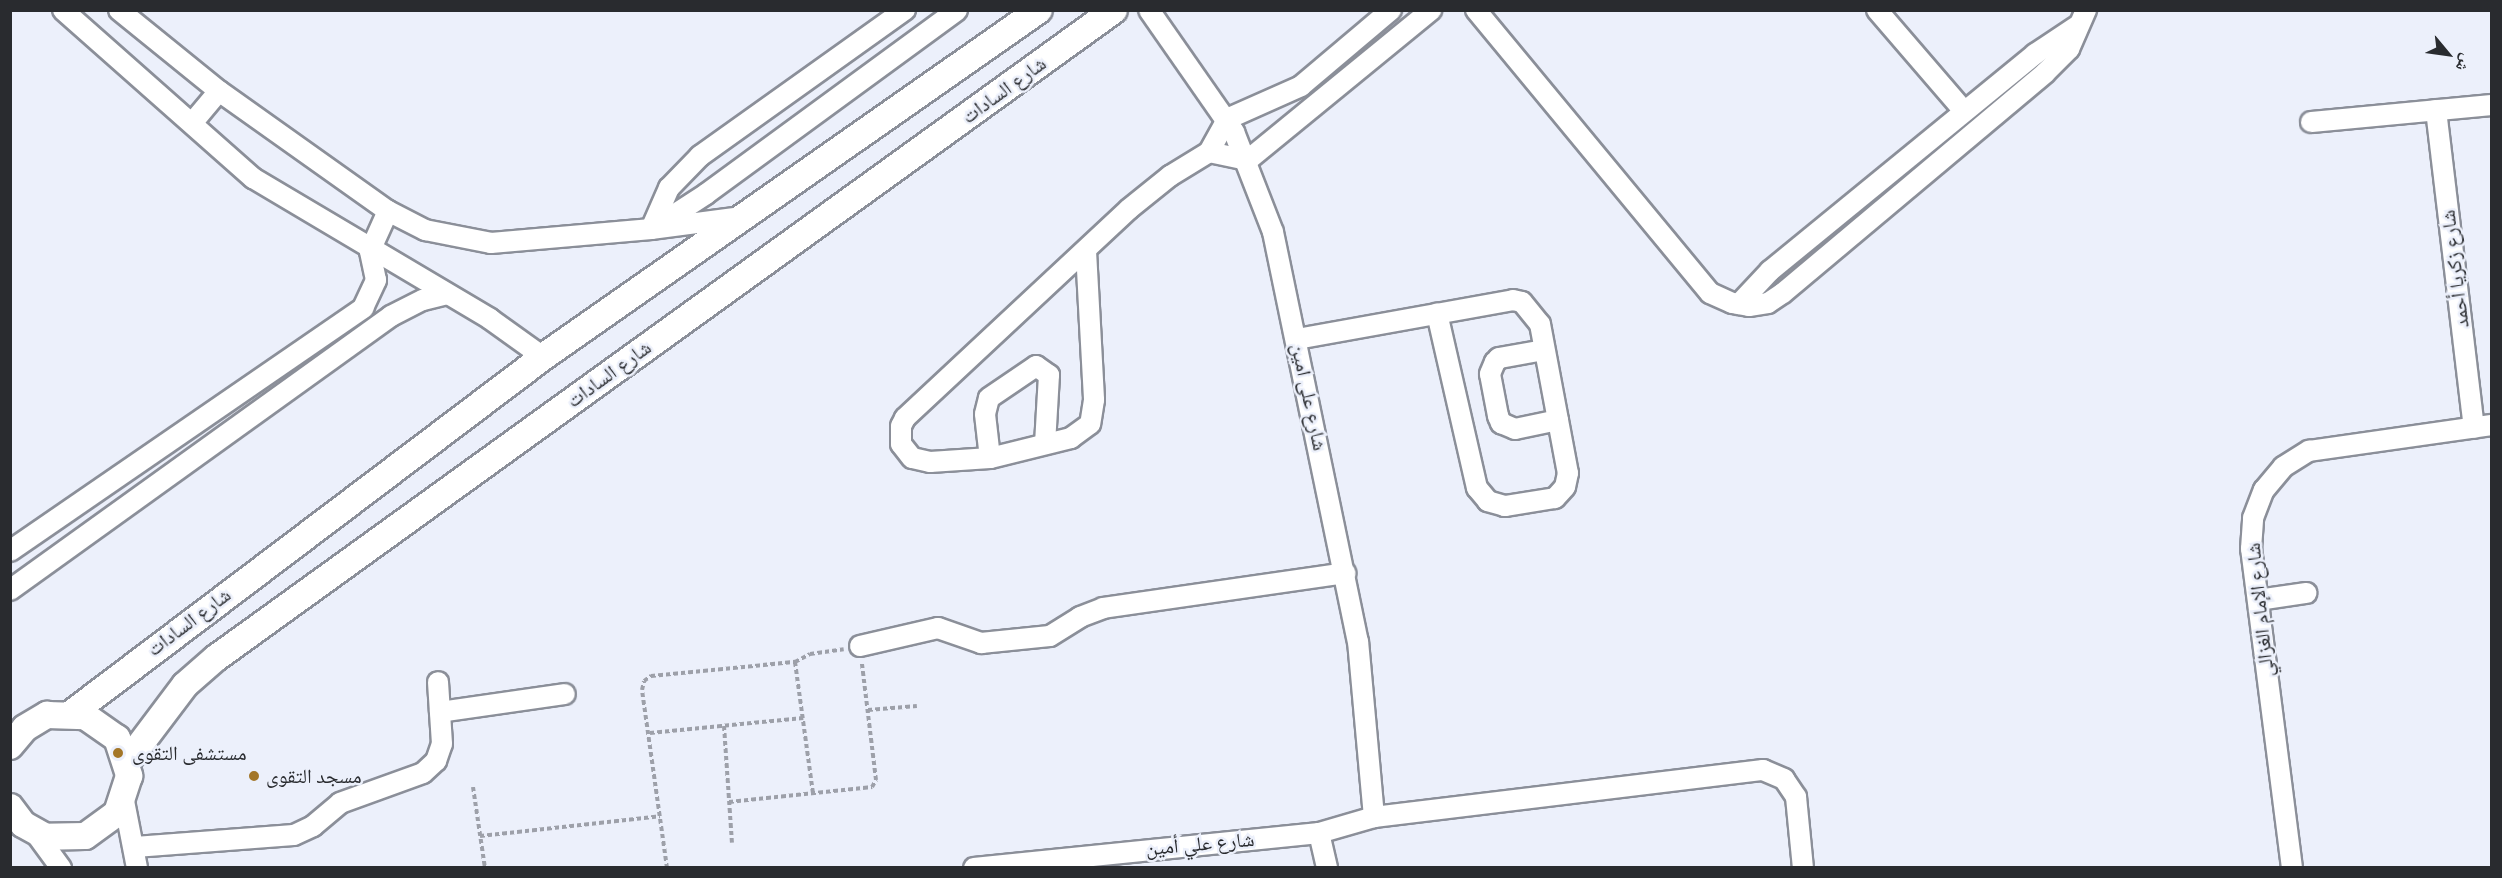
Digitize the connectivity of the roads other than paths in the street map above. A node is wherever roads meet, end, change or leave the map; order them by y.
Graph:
1 (63, 10) edge
2 (119, 10) edge
3 (905, 10) edge
4 (957, 10) edge
5 (1039, 10) edge
6 (1149, 10) edge
7 (1391, 10) edge
8 (1431, 10) edge
9 (1476, 10) edge
10 (1877, 10) edge
11 (1114, 11) edge
12 (2083, 17) edge
13 (219, 91) junction
14 (2492, 105) edge
15 (2436, 110) junction
16 (1964, 111) junction
17 (1227, 119) junction
18 (193, 122) junction
19 (2311, 122) dead end
20 (1209, 152) junction
21 (1248, 160) junction
22 (388, 210) junction
23 (747, 216) junction
24 (651, 230) junction
25 (370, 251) junction
26 (1086, 251) junction
27 (447, 294) junction
28 (1739, 304) junction
29 (1437, 314) junction
30 (1297, 339) junction
31 (1545, 350) junction
32 (543, 357) junction
33 (1558, 420) junction
34 (2483, 426) edge
35 (1045, 444) junction
36 (990, 458) junction
37 (99, 490) junction
38 (113, 516) junction
39 (10, 551) edge
40 (1345, 573) junction
41 (10, 590) edge
42 (2306, 593) dead end
43 (2258, 600) junction
44 (860, 646) road end
45 (438, 682) dead end
46 (566, 694) dead end
47 (440, 712) junction
48 (72, 713) junction
49 (10, 746) edge
50 (128, 762) junction
51 (124, 801) junction
52 (1374, 817) junction
53 (20, 823) edge
54 (1319, 833) junction
55 (135, 847) junction
56 (61, 867) edge
57 (137, 867) edge
58 (974, 867) edge
59 (1327, 867) edge
60 (1803, 867) edge
61 (2292, 867) edge

1 - 18 street
2 - 13 street
3 - 24 street
4 - 24 street
5 - 23 main road, شارع السادات
6 - 17 street, شارع على امين
7 - 17 street
8 - 21 street
9 - 28 street
10 - 16 street
11 - 50 main road, شارع السادات
12 - 16 street
12 - 28 street
13 - 18 street
13 - 22 street
14 - 15 street
15 - 19 street
15 - 34 street, شارع زكريا أحمد
16 - 28 street
17 - 20 street
17 - 21 street, شارع على امين
18 - 25 street
20 - 21 street
20 - 26 street
21 - 30 street, شارع على امين
22 - 24 street
22 - 25 street
23 - 24 street
23 - 32 main road, شارع السادات
25 - 27 street
25 - 37 street
26 - 35 street
26 - 36 street
27 - 32 street
27 - 38 street
29 - 30 street
29 - 31 street
29 - 33 street
30 - 40 street, شارع على امين
31 - 33 street
31 - 33 street
32 - 48 main road, شارع السادات
34 - 43 street, شارع الإمام الغزالي
35 - 36 street
35 - 36 street
37 - 38 street
37 - 39 street
38 - 41 street
40 - 44 street
40 - 52 street, شارع على امين
42 - 43 street
43 - 61 street, شارع الإمام الغزالي
45 - 47 street
46 - 47 street
47 - 55 street
48 - 49 main road
48 - 50 main road
50 - 51 main road
51 - 53 main road
51 - 55 street
52 - 54 street, شارع علي أمين
52 - 60 street, شارع علي أمين
53 - 56 street
54 - 58 street, شارع علي أمين
54 - 59 street
55 - 57 street

